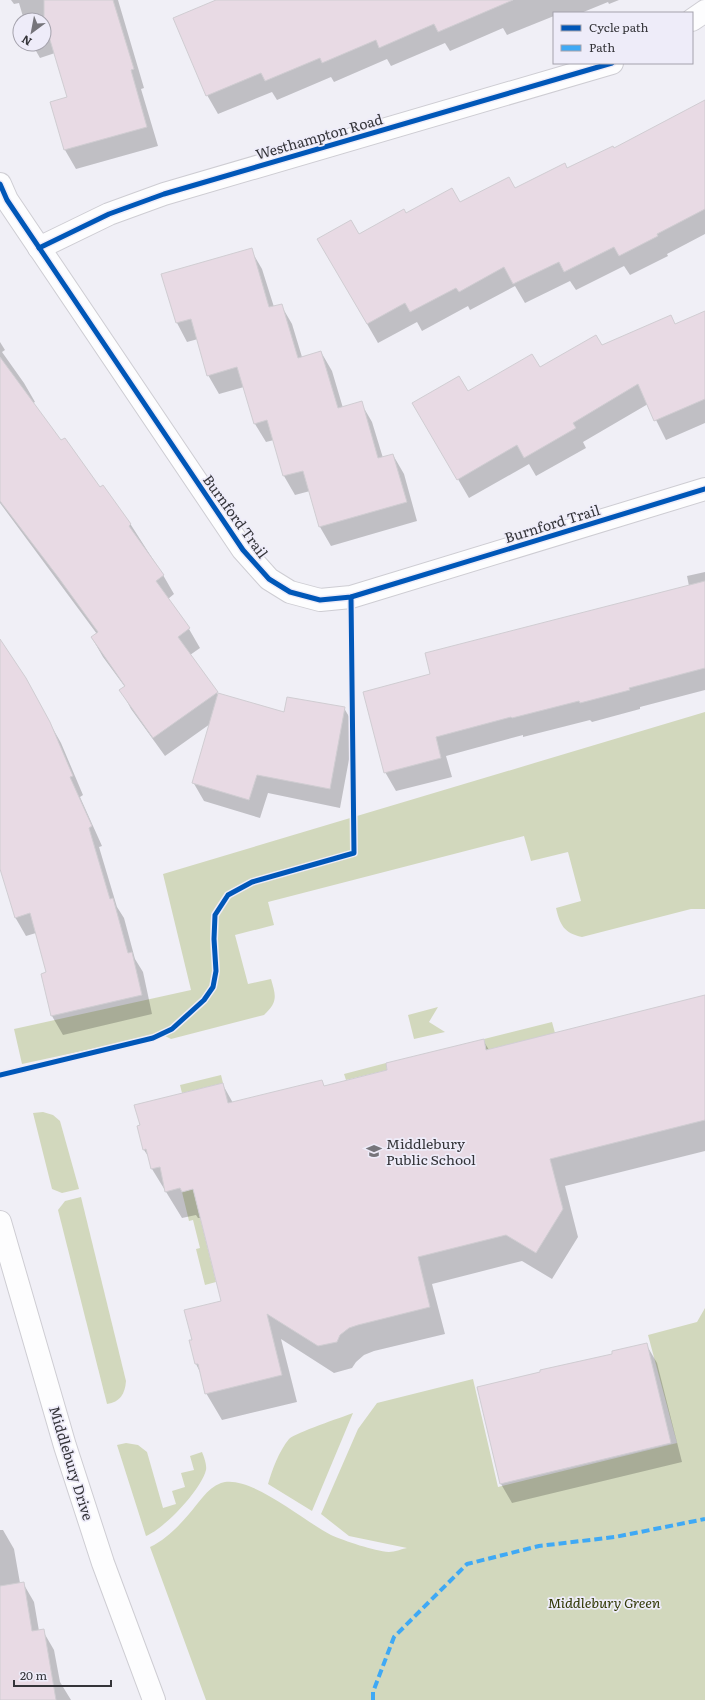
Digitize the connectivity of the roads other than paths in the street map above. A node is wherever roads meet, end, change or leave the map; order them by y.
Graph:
1 (705, 11) edge
2 (693, 19) edge
3 (609, 64) edge
4 (0, 184) edge
5 (40, 248) junction
6 (705, 489) edge
7 (1, 1231) edge
8 (154, 1700) edge

1 - 2 street
3 - 5 street, Westhampton Road
4 - 5 street, Burnford Trail
5 - 6 street, Burnford Trail
7 - 8 street, Middlebury Drive

